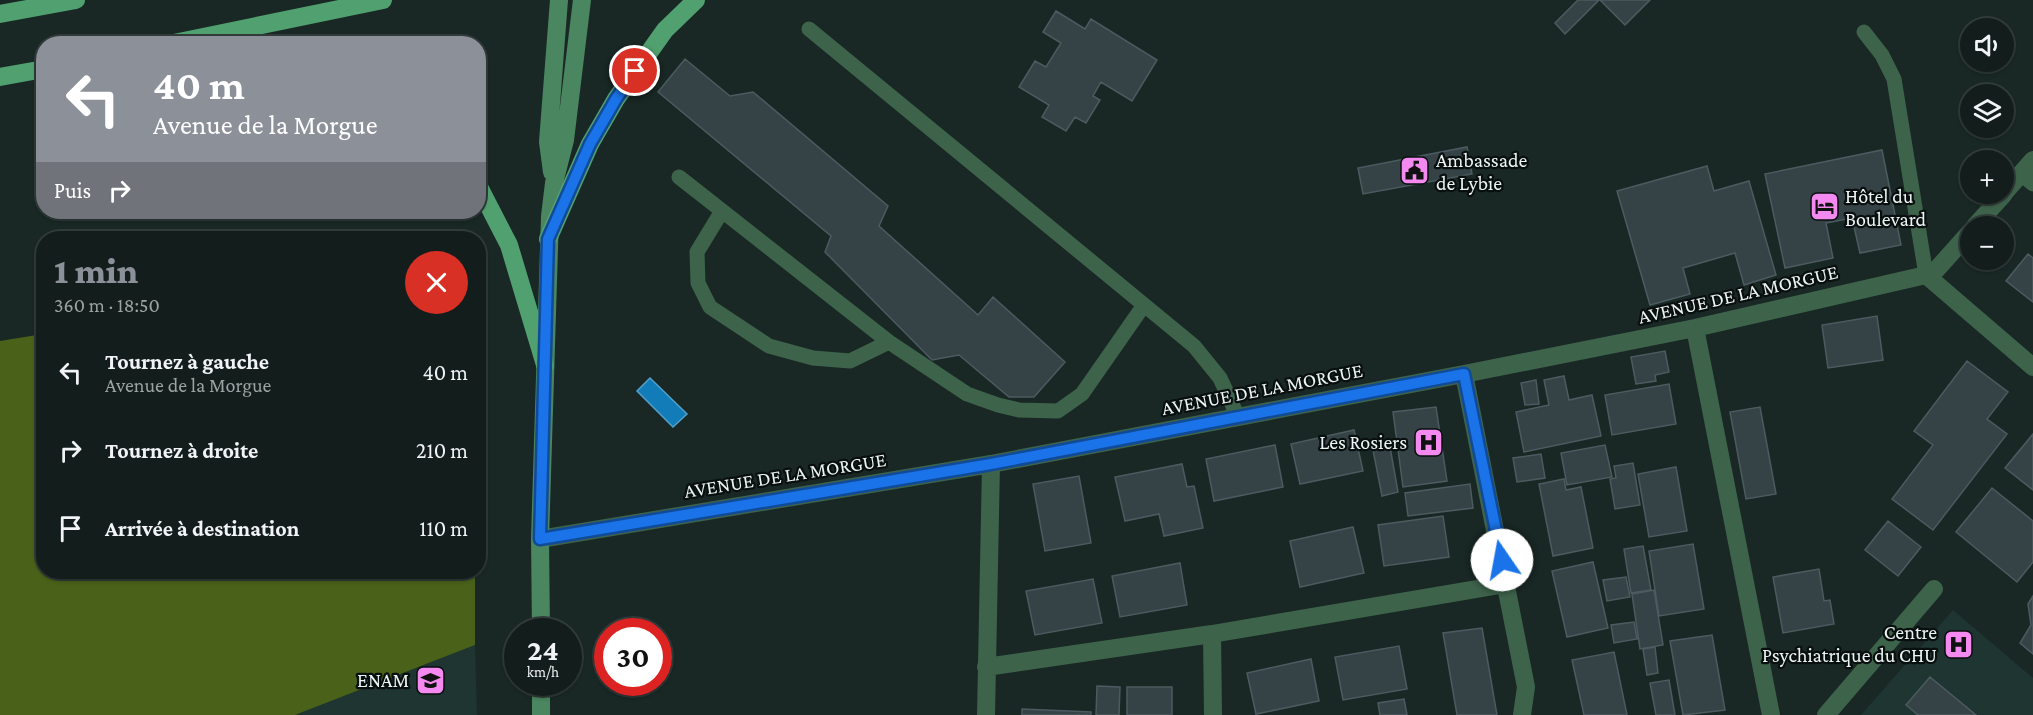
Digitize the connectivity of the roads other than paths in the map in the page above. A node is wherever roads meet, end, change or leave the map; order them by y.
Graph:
1 (76, 0) edge
2 (383, 0) edge
3 (559, 0) edge
4 (582, 0) edge
5 (696, 0) edge
6 (0, 14) edge
7 (809, 29) dead end
8 (1864, 32) dead end
9 (208, 36) edge
10 (36, 70) edge
11 (0, 77) edge
12 (2033, 160) edge
13 (679, 177) dead end
14 (2027, 179) edge
15 (554, 183) junction
16 (2014, 187) edge
17 (486, 200) edge
18 (1994, 204) edge
19 (722, 211) junction
20 (1984, 216) edge
21 (548, 239) junction
22 (1960, 243) edge
23 (1926, 275) junction
24 (1144, 305) junction
25 (1695, 328) junction
26 (889, 342) junction
27 (545, 365) junction
28 (2033, 367) edge
29 (1464, 374) junction
30 (1238, 417) junction
31 (991, 464) junction
32 (540, 539) junction
33 (1506, 584) junction
34 (1934, 589) dead end
35 (541, 618) edge
36 (1212, 634) junction
37 (986, 667) junction
38 (541, 696) edge
39 (542, 715) edge
40 (986, 715) edge
41 (1213, 715) edge
42 (1522, 715) edge
43 (1771, 715) edge
44 (1826, 715) edge

1 - 6 main road
2 - 9 main road
3 - 15 main road
4 - 15 main road
5 - 21 main road
7 - 24 lane
8 - 23 lane
10 - 11 main road
12 - 14 street
13 - 19 lane
14 - 16 street
15 - 21 main road
17 - 27 main road
18 - 20 street
19 - 26 lane
19 - 26 lane
21 - 27 main road
22 - 23 street, AVENUE DE LA MORGUE
23 - 25 street, AVENUE DE LA MORGUE
23 - 28 street
24 - 26 lane
24 - 30 lane
25 - 29 street, AVENUE DE LA MORGUE
25 - 43 street
27 - 32 main road
29 - 30 street, AVENUE DE LA MORGUE
29 - 33 street
30 - 31 street, AVENUE DE LA MORGUE
31 - 32 street, AVENUE DE LA MORGUE
31 - 37 street
32 - 35 main road
33 - 36 street
33 - 42 street
34 - 44 street
36 - 37 street
36 - 41 street
37 - 40 street
38 - 39 main road

